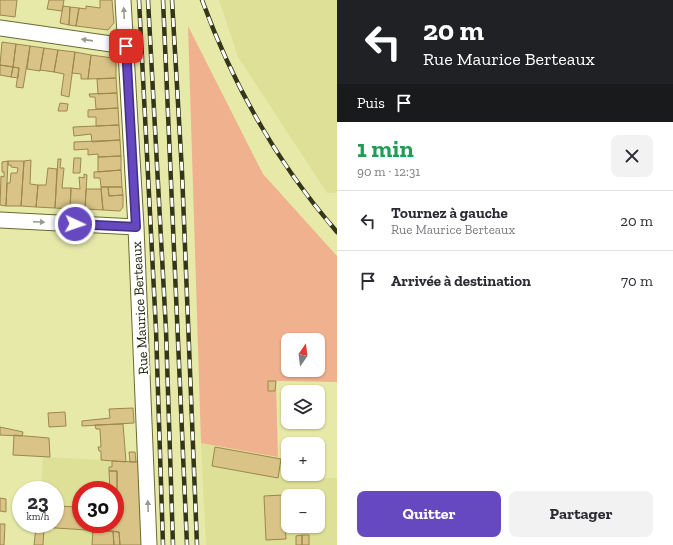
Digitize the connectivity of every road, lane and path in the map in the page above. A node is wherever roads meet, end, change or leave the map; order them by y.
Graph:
1 (123, 0) edge
2 (0, 28) edge
3 (126, 46) junction
4 (0, 220) edge
5 (136, 227) junction
6 (150, 545) edge

3 -> 1 street, Rue Maurice Berteaux
3 -> 2 street
3 - 5 street, Rue Maurice Berteaux
4 -> 5 street
6 -> 5 street, Rue Maurice Berteaux

